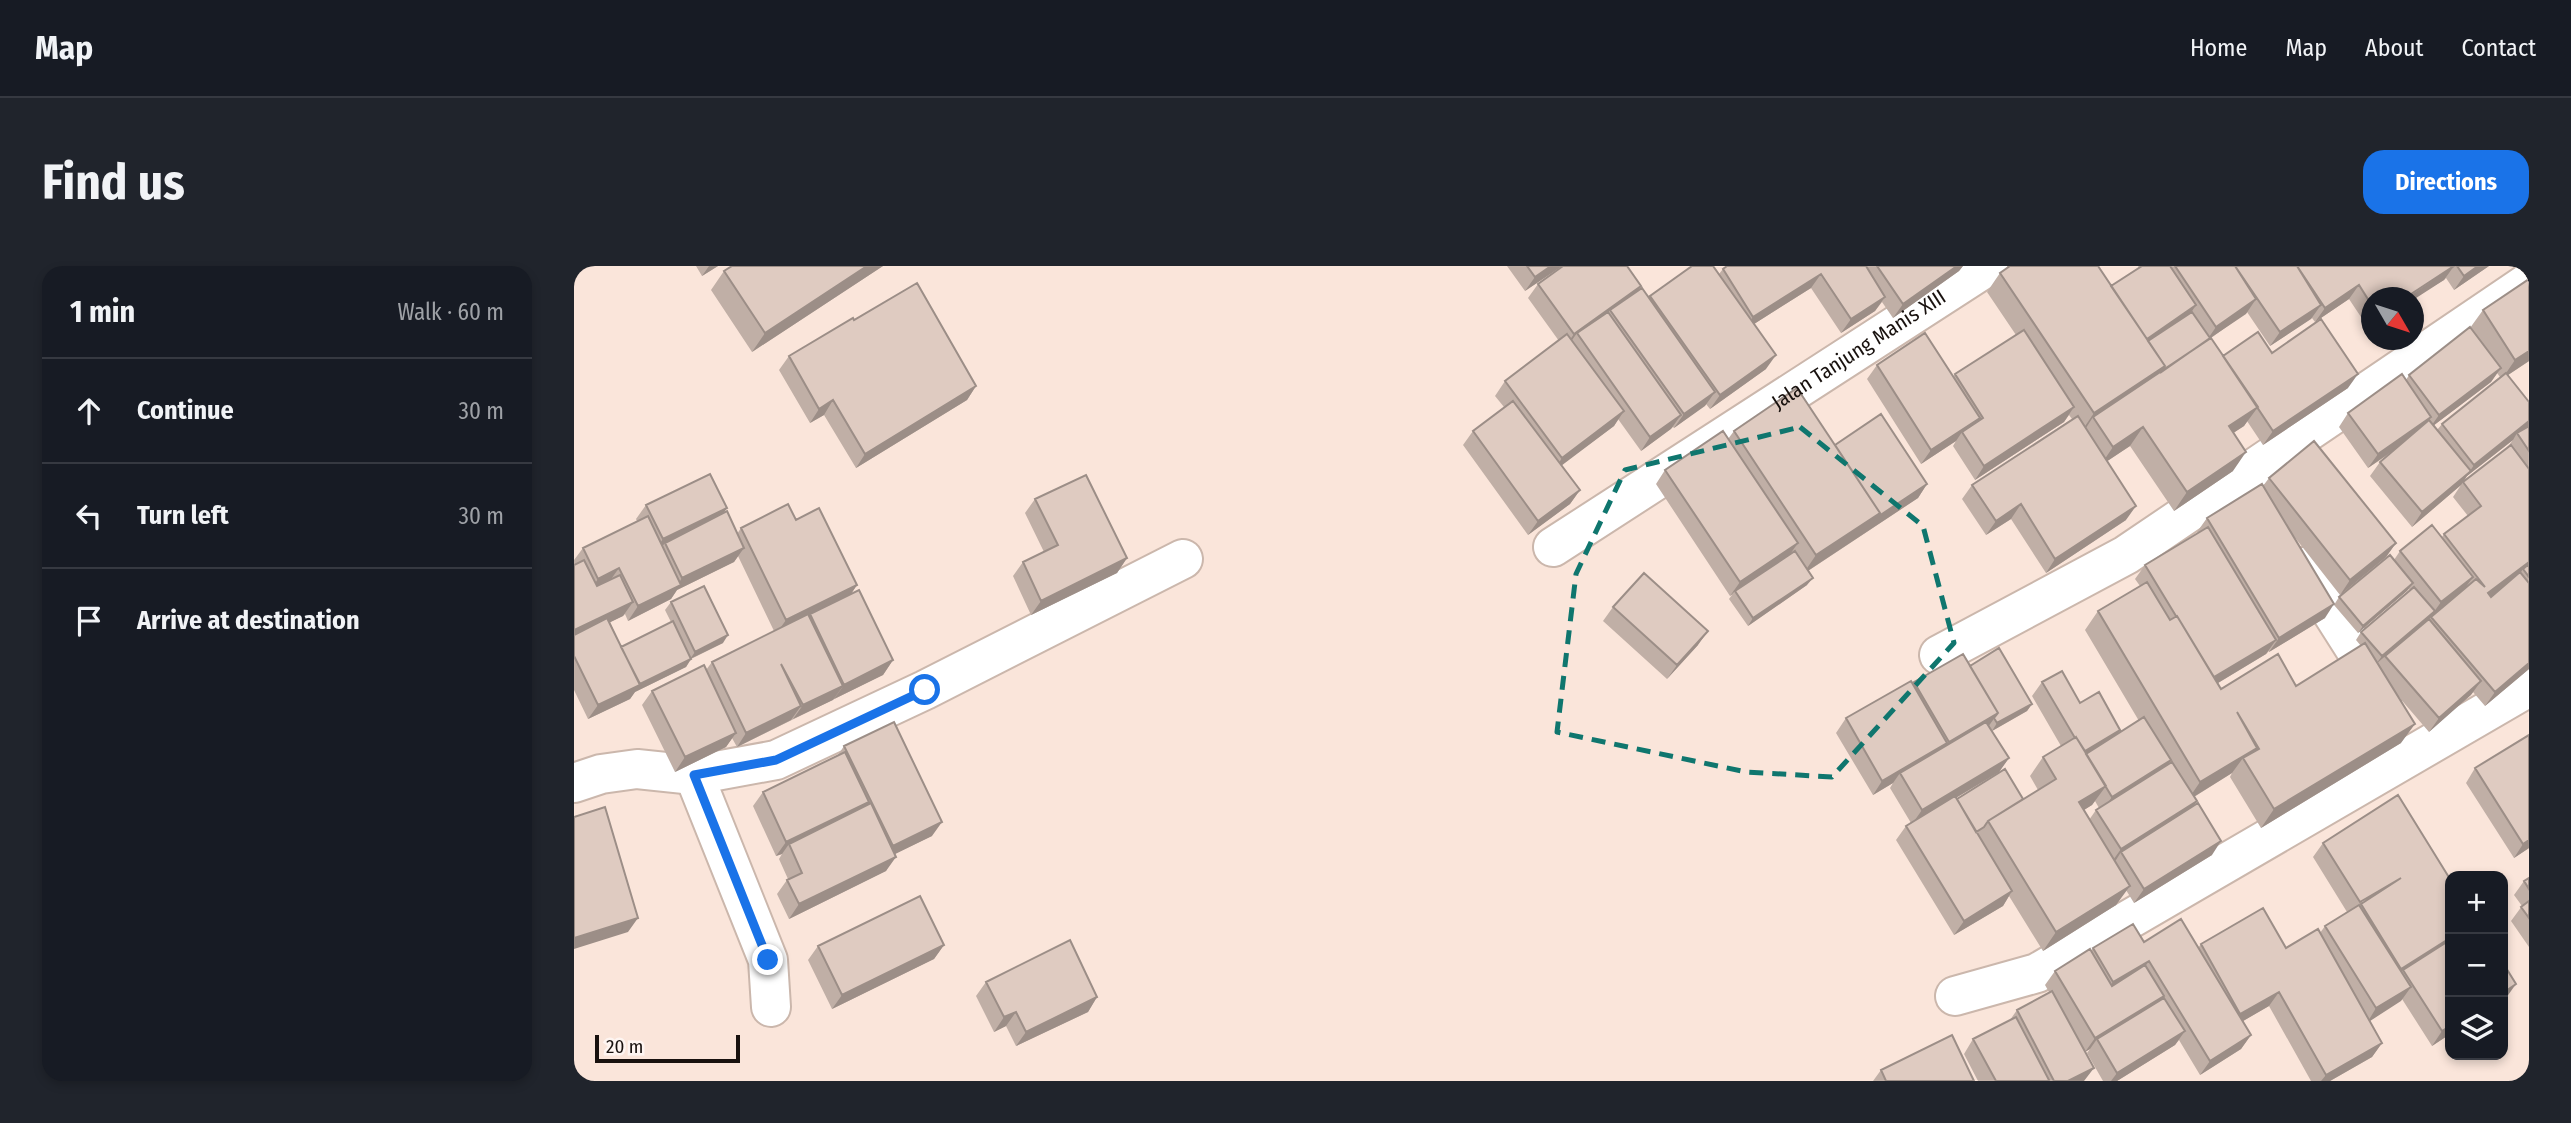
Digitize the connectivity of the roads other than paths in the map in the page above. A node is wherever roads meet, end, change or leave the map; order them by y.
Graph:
1 (1989, 266) edge
2 (2529, 282) edge
3 (2244, 473) junction
4 (2266, 508) edge
5 (2288, 542) edge
6 (1553, 547) dead end
7 (1183, 559) dead end
8 (1939, 655) dead end
9 (2529, 687) edge
10 (2420, 751) junction
11 (694, 775) junction
12 (574, 783) edge
13 (1955, 996) dead end
14 (771, 1007) dead end

1 - 6 street, Jalan Tanjung Manis XIII
2 - 3 street
3 - 4 street
3 - 8 street
5 - 10 street
7 - 11 street
9 - 10 street
10 - 13 street
11 - 12 street
11 - 14 street

